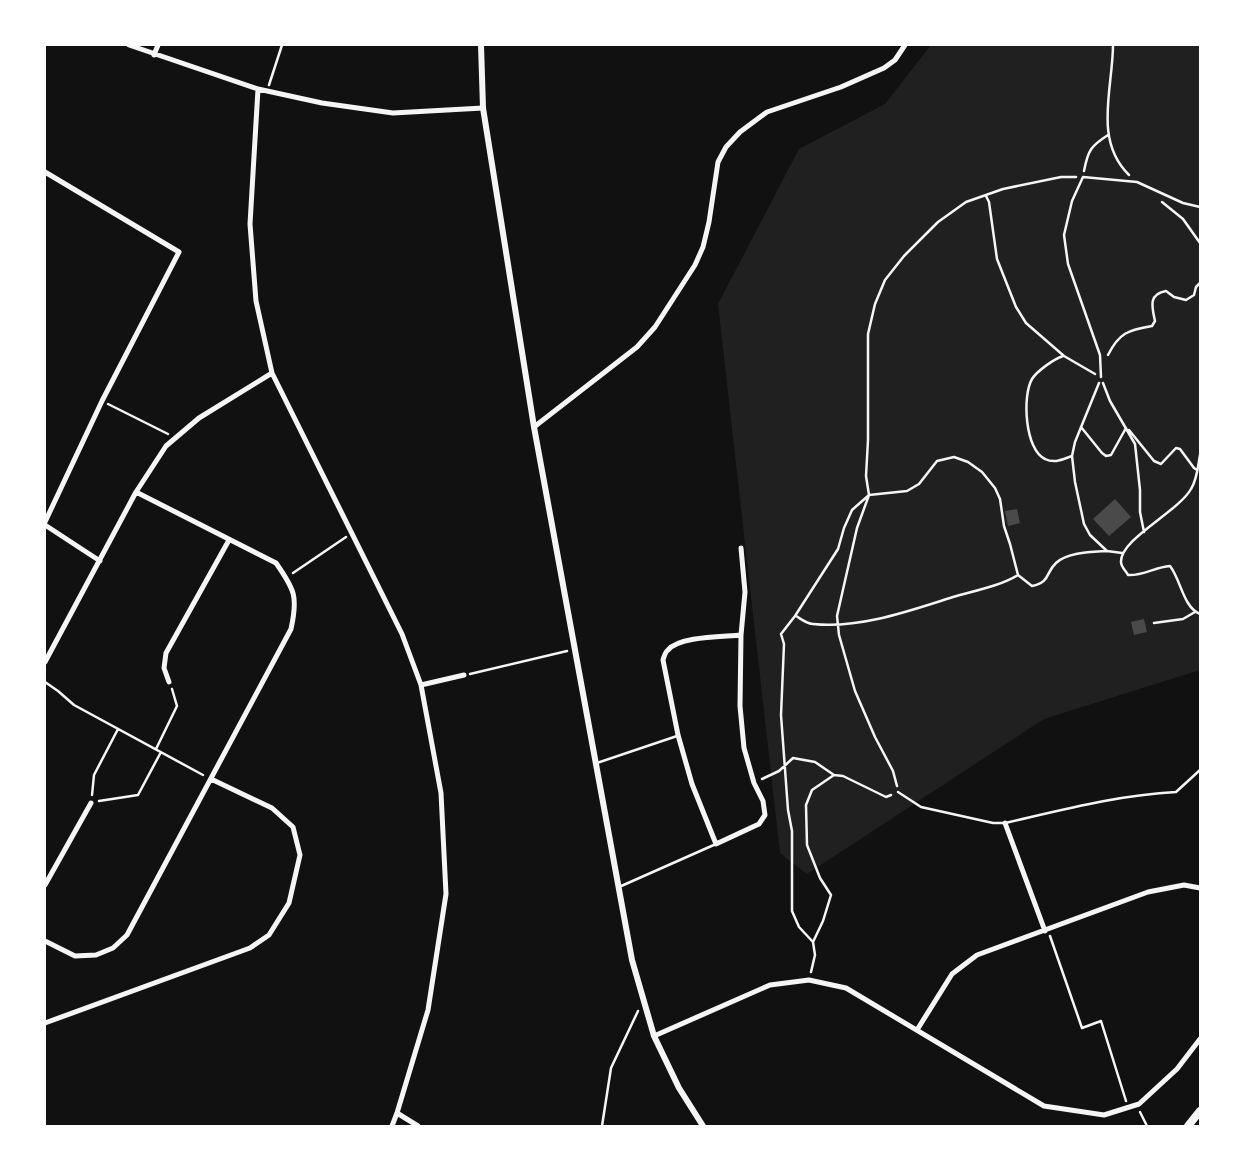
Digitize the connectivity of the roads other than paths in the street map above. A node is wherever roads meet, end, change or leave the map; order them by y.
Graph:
1 (129, 45) edge
2 (158, 45) edge
3 (482, 45) edge
4 (905, 45) edge
5 (154, 55) junction
6 (258, 89) junction
7 (483, 108) junction
8 (45, 172) edge
9 (1200, 207) edge
10 (272, 372) junction
11 (1101, 377) road end
12 (534, 427) junction
13 (136, 492) junction
14 (45, 524) edge
15 (229, 540) junction
16 (741, 548) dead end
17 (100, 561) junction
18 (741, 635) junction
19 (45, 662) edge
20 (464, 675) road end
21 (169, 682) road end
22 (420, 685) junction
23 (678, 736) junction
24 (596, 764) junction
25 (1200, 770) edge
26 (210, 779) junction
27 (898, 792) road end
28 (91, 802) road end
29 (1005, 823) junction
30 (716, 844) junction
31 (45, 885) edge
32 (619, 887) junction
33 (1200, 888) edge
34 (1046, 930) junction
35 (45, 941) edge
36 (45, 1022) edge
37 (917, 1030) junction
38 (654, 1036) junction
39 (1200, 1039) edge
40 (1200, 1111) edge
41 (397, 1113) junction
42 (392, 1126) edge
43 (418, 1126) edge
44 (703, 1126) edge
45 (1188, 1126) edge

1 - 5 street
2 - 5 street
3 - 7 street
4 - 12 street
5 - 6 street
6 - 7 street
6 - 10 street
7 - 12 street
8 - 14 street
9 - 11 lane
10 - 13 street
10 - 22 street
12 - 24 street
13 - 15 street
13 - 17 street
14 - 17 street
15 - 21 street
15 - 26 street
16 - 18 street
17 - 19 street
18 - 23 street
18 - 30 street
20 - 22 street
22 - 41 street
23 - 24 lane
23 - 30 street
24 - 32 street
25 - 29 lane
26 - 35 street
26 - 36 street
27 - 29 lane
28 - 31 street
29 - 34 street
30 - 32 lane
32 - 38 street
33 - 34 street
34 - 37 street
37 - 38 street
37 - 39 street
38 - 44 street
40 - 45 main road
41 - 42 street
41 - 43 street

